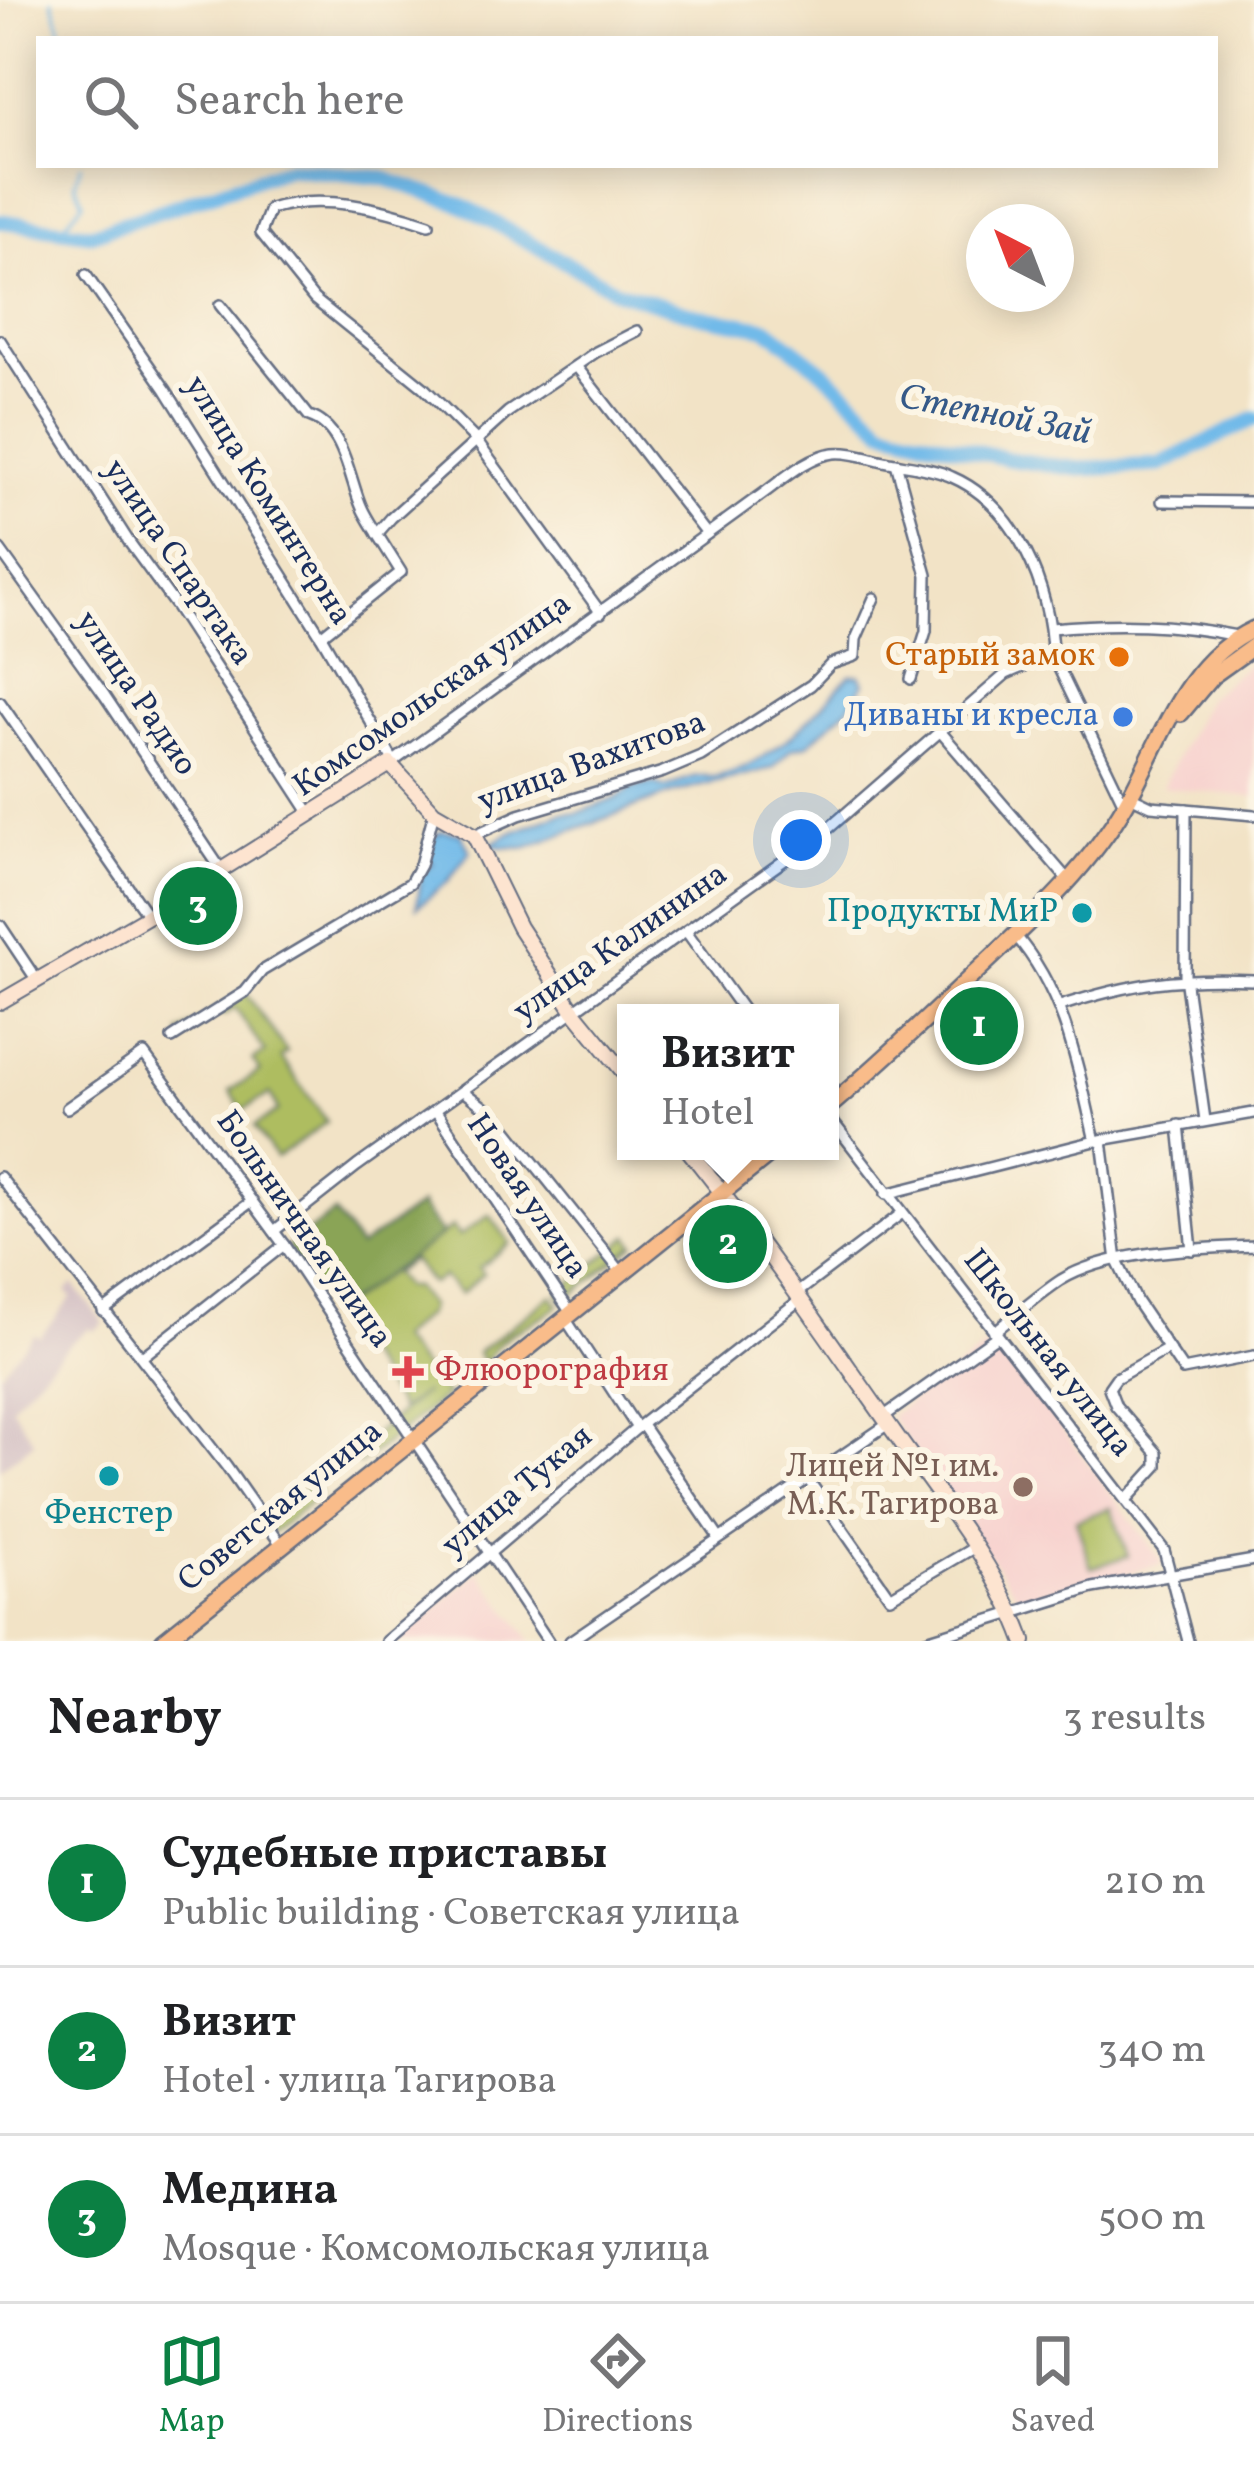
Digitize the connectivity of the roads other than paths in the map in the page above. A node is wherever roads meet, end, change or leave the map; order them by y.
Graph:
1 (429, 224) dead end
2 (86, 275) dead end
3 (220, 305) dead end
4 (637, 331) dead end
5 (0, 340) edge
6 (576, 366) junction
7 (475, 440) junction
8 (896, 463) junction
9 (1162, 501) dead end
10 (1254, 502) edge
11 (377, 534) junction
12 (707, 534) junction
13 (0, 550) edge
14 (874, 598) dead end
15 (601, 613) junction
16 (1052, 628) junction
17 (1246, 633) edge
18 (321, 636) junction
19 (1254, 646) edge
20 (1052, 654) junction
21 (911, 679) dead end
22 (0, 702) edge
23 (939, 730) junction
24 (1154, 749) junction
25 (392, 763) junction
26 (1127, 801) junction
27 (1186, 809) junction
28 (434, 812) junction
29 (311, 814) junction
30 (1254, 815) edge
31 (474, 835) junction
32 (222, 872) junction
33 (1068, 880) junction
34 (148, 916) junction
35 (0, 925) edge
36 (686, 932) junction
37 (1015, 935) junction
38 (1185, 977) junction
39 (35, 979) junction
40 (1254, 980) edge
41 (0, 1002) edge
42 (738, 1004) edge
43 (1060, 1006) junction
44 (573, 1010) junction
45 (172, 1038) dead end
46 (617, 1064) edge
47 (463, 1091) junction
48 (839, 1098) edge
49 (67, 1108) dead end
50 (436, 1112) junction
51 (1254, 1113) edge
52 (1205, 1120) junction
53 (1179, 1126) junction
54 (839, 1128) edge
55 (1098, 1141) junction
56 (696, 1160) edge
57 (764, 1160) edge
58 (0, 1177) edge
59 (723, 1193) junction
60 (886, 1194) junction
61 (251, 1202) junction
62 (902, 1214) junction
63 (274, 1231) junction
64 (284, 1245) junction
65 (1254, 1246) edge
66 (1192, 1250) junction
67 (1117, 1261) junction
68 (622, 1273) junction
69 (799, 1296) junction
70 (103, 1311) junction
71 (568, 1315) junction
72 (995, 1334) junction
73 (1168, 1349) junction
74 (1254, 1356) edge
75 (142, 1357) junction
76 (886, 1420) junction
77 (640, 1427) junction
78 (416, 1438) junction
79 (807, 1478) junction
80 (1127, 1499) junction
81 (718, 1538) junction
82 (281, 1546) junction
83 (975, 1547) junction
84 (489, 1552) junction
85 (1254, 1560) edge
86 (1173, 1572) junction
87 (1014, 1614) junction
88 (163, 1641) edge
89 (386, 1641) edge
90 (548, 1641) edge
91 (570, 1641) edge
92 (923, 1641) edge
93 (1024, 1641) edge
94 (1188, 1641) edge

1 - 7 street
2 - 18 street, улица Коминтерна
3 - 11 street
4 - 6 street
5 - 29 street, улица Спартака
6 - 7 street
6 - 12 street
7 - 11 street
7 - 15 street
8 - 12 street, Комсомольская улица
8 - 16 street, Комсомольская улица
8 - 21 street
9 - 10 street
11 - 18 street
12 - 15 street, Комсомольская улица
13 - 32 street, улица Радио
14 - 31 street, улица Вахитова
15 - 25 street, Комсомольская улица
16 - 17 street
16 - 20 street, Комсомольская улица
17 - 24 main road
18 - 25 street, улица Коминтерна
19 - 24 main road
20 - 23 street, улица Калинина
20 - 26 street
22 - 34 street
23 - 33 street
23 - 36 street, улица Калинина
24 - 26 main road
25 - 28 street
25 - 29 street, Комсомольская улица
26 - 27 street
26 - 33 main road
27 - 30 street
27 - 38 street
28 - 31 street
28 - 45 street
29 - 32 street, Комсомольская улица
31 - 44 street
32 - 34 street, Комсомольская улица
33 - 37 main road
34 - 39 street, Комсомольская улица
35 - 39 street
36 - 42 street
36 - 44 street, улица Калинина
37 - 43 street
37 - 48 main road
38 - 40 street
38 - 43 street
38 - 52 street
39 - 41 street, Комсомольская улица
43 - 55 street
44 - 46 street
44 - 47 street, улица Калинина
47 - 50 street, улица Калинина
47 - 68 street
49 - 61 street, Больничная улица
50 - 63 street, улица Калинина
50 - 71 street, Новая улица
51 - 52 street
52 - 53 street
53 - 55 street
53 - 66 street
54 - 60 street, Школьная улица
55 - 60 street
55 - 67 street
56 - 59 street
57 - 59 main road, Советская улица
58 - 70 street
59 - 68 main road, Советская улица
59 - 69 street
60 - 62 street, Школьная улица
61 - 63 street, Больничная улица
61 - 70 street
62 - 69 street, улица Тукая
62 - 72 street, Школьная улица
63 - 64 street, Больничная улица
64 - 75 street
64 - 78 street, Больничная улица
65 - 66 street
66 - 67 street
67 - 72 street
67 - 73 street
68 - 71 main road, Советская улица
69 - 76 street
69 - 77 street, улица Тукая
70 - 75 street
71 - 77 street, Новая улица
71 - 78 main road, Советская улица
72 - 76 street
72 - 80 street, Школьная улица
73 - 74 street
73 - 80 street
75 - 82 street
76 - 79 street
76 - 83 street
77 - 81 street, Новая улица
77 - 84 street, улица Тукая
78 - 82 main road, Советская улица
78 - 84 street, Больничная улица
79 - 81 street
79 - 83 street
80 - 86 street, Школьная улица
81 - 91 street
82 - 88 main road, Советская улица
83 - 87 street
84 - 89 street, улица Тукая
84 - 90 street, Больничная улица
85 - 86 street
86 - 87 street
86 - 94 street, Школьная улица
87 - 92 street
87 - 93 street

